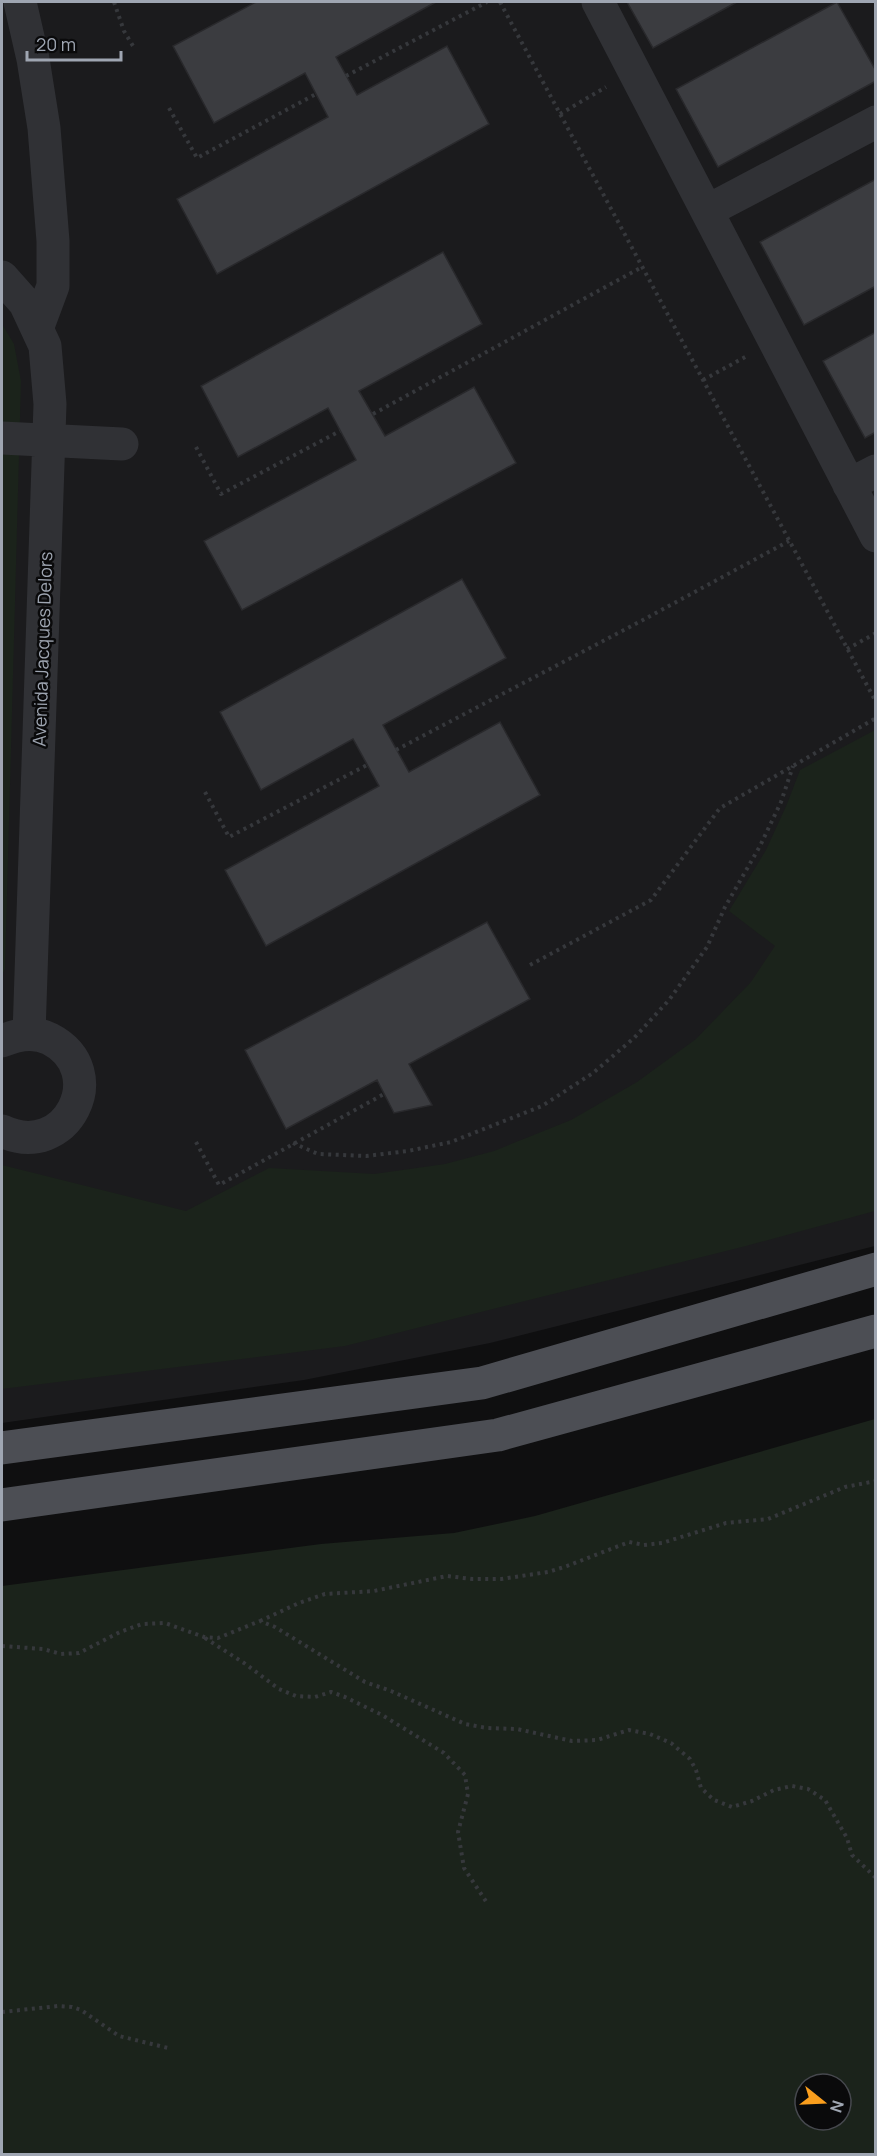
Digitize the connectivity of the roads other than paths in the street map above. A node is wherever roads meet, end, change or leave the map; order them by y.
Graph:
1 (20, 2) edge
2 (598, 2) edge
3 (876, 122) edge
4 (707, 211) junction
5 (2, 277) edge
6 (37, 329) junction
7 (2, 438) edge
8 (48, 440) junction
9 (122, 444) dead end
10 (862, 478) edge
11 (876, 536) edge
12 (15, 1037) edge
13 (2, 1131) edge
14 (876, 1269) edge
15 (876, 1331) edge
16 (2, 1448) edge
17 (2, 1505) edge

1 - 6 street
2 - 4 street
3 - 4 street
4 - 10 street
5 - 6 street, Avenida Jacques Delors
6 - 8 street, Avenida Jacques Delors
7 - 8 street
8 - 9 street
8 - 12 street, Avenida Jacques Delors
10 - 11 street
12 - 13 street
14 - 16 main road
15 - 17 main road

